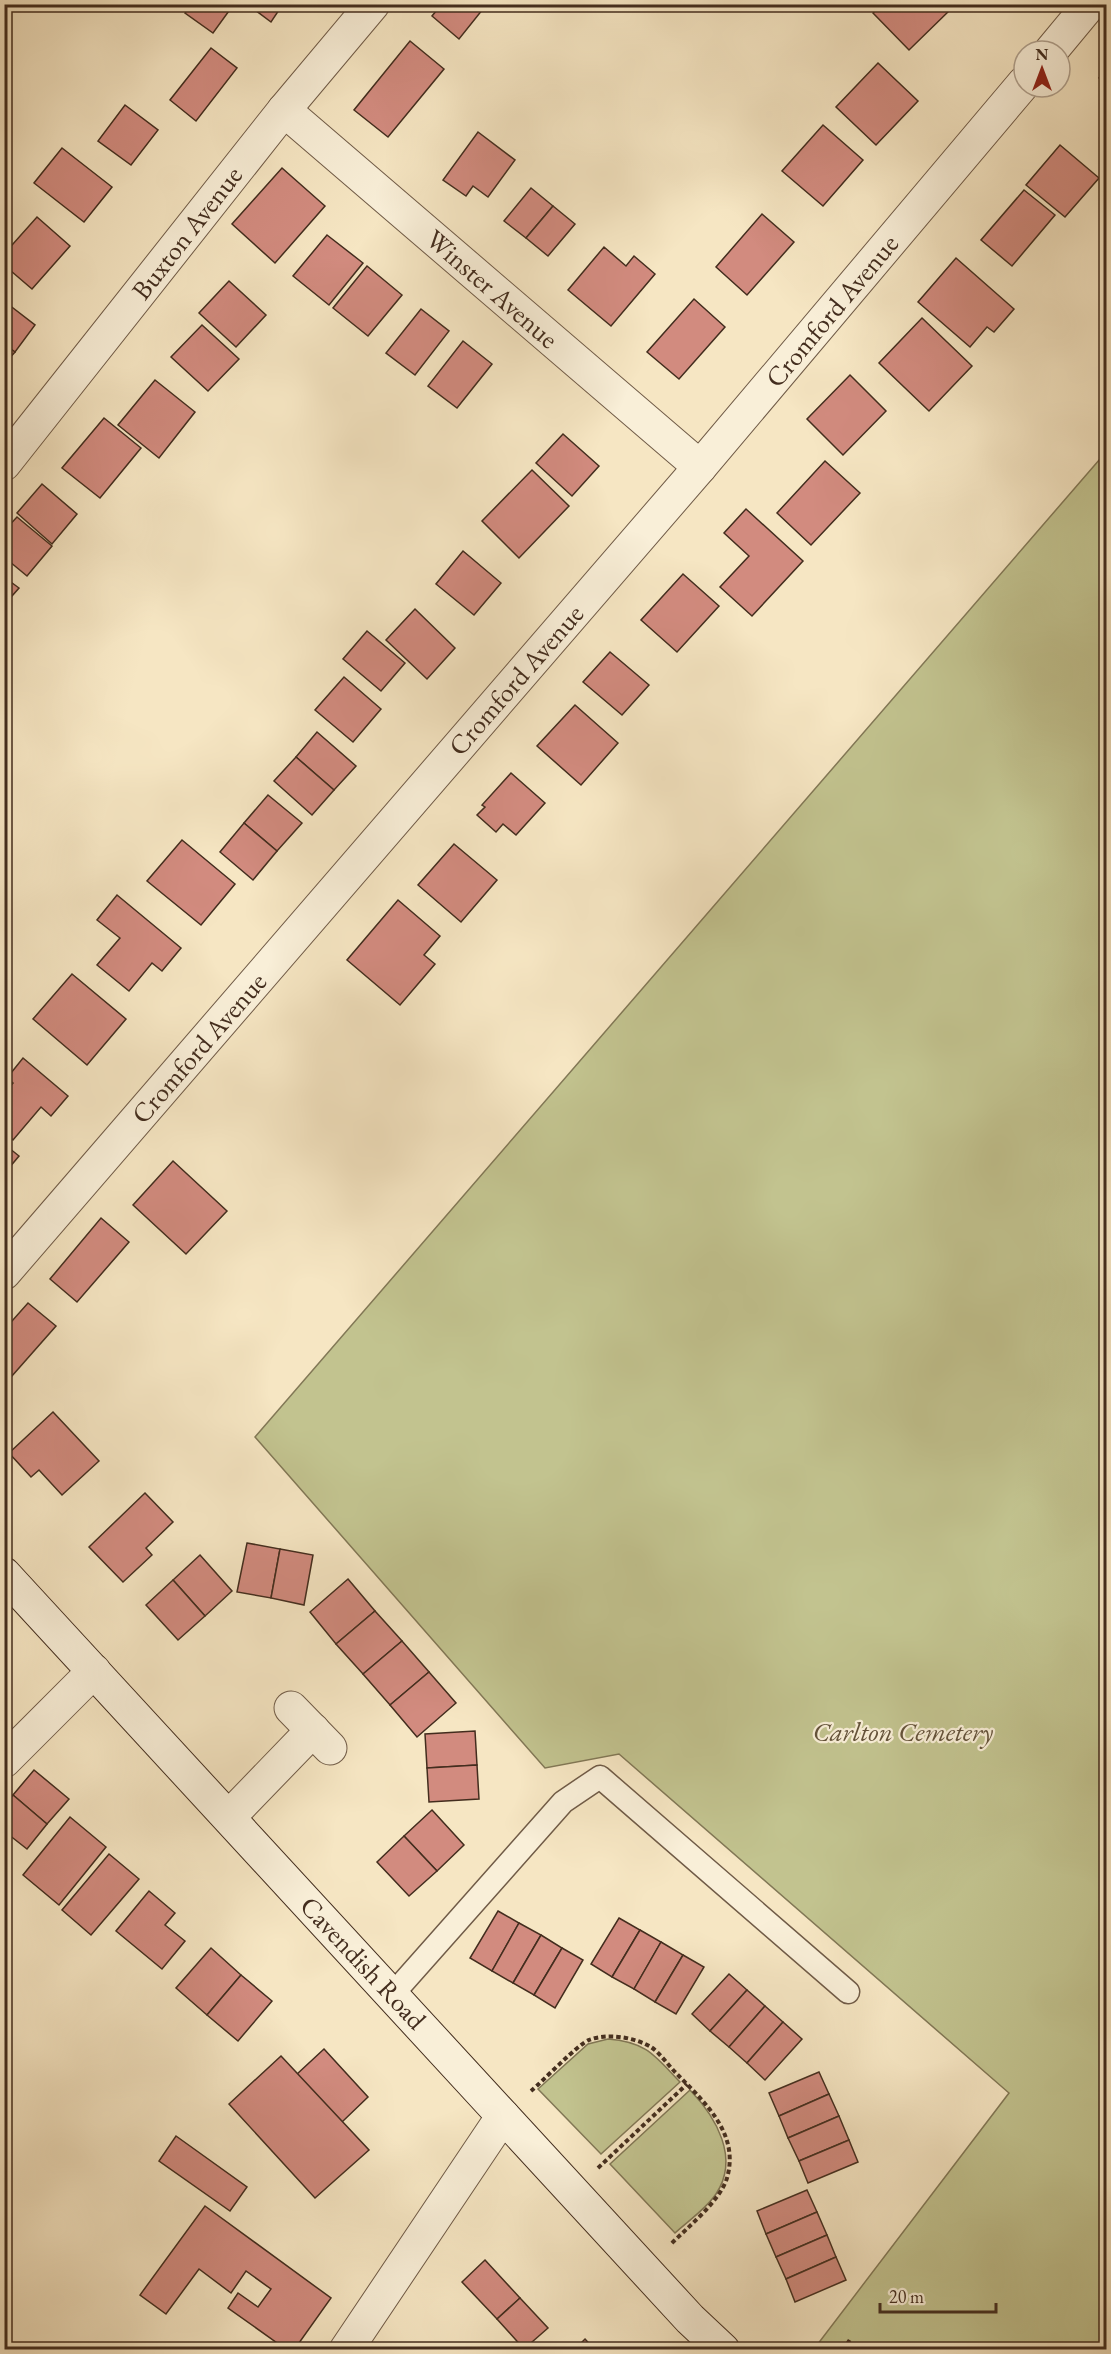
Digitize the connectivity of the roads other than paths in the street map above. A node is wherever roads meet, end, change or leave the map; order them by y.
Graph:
1 (373, 4) edge
2 (1090, 4) edge
3 (1061, 39) edge
4 (1012, 97) edge
5 (284, 111) junction
6 (4, 464) edge
7 (700, 467) junction
8 (4, 1273) edge
9 (4, 1574) edge
10 (94, 1671) junction
11 (311, 1729) dead end
12 (4, 1761) edge
13 (229, 1817) junction
14 (848, 1992) dead end
15 (392, 1995) junction
16 (503, 2116) junction
17 (346, 2349) edge
18 (723, 2349) edge

1 - 5 street, Buxton Avenue
2 - 3 street
4 - 7 street, Cromford Avenue
5 - 6 street, Buxton Avenue
5 - 7 street, Winster Avenue
7 - 8 street, Cromford Avenue
9 - 10 street, Cavendish Road
10 - 12 street
10 - 13 street, Cavendish Road
11 - 13 street
13 - 15 street, Cavendish Road
14 - 15 lane
15 - 16 street, Cavendish Road
16 - 17 street
16 - 18 street, Cavendish Road

